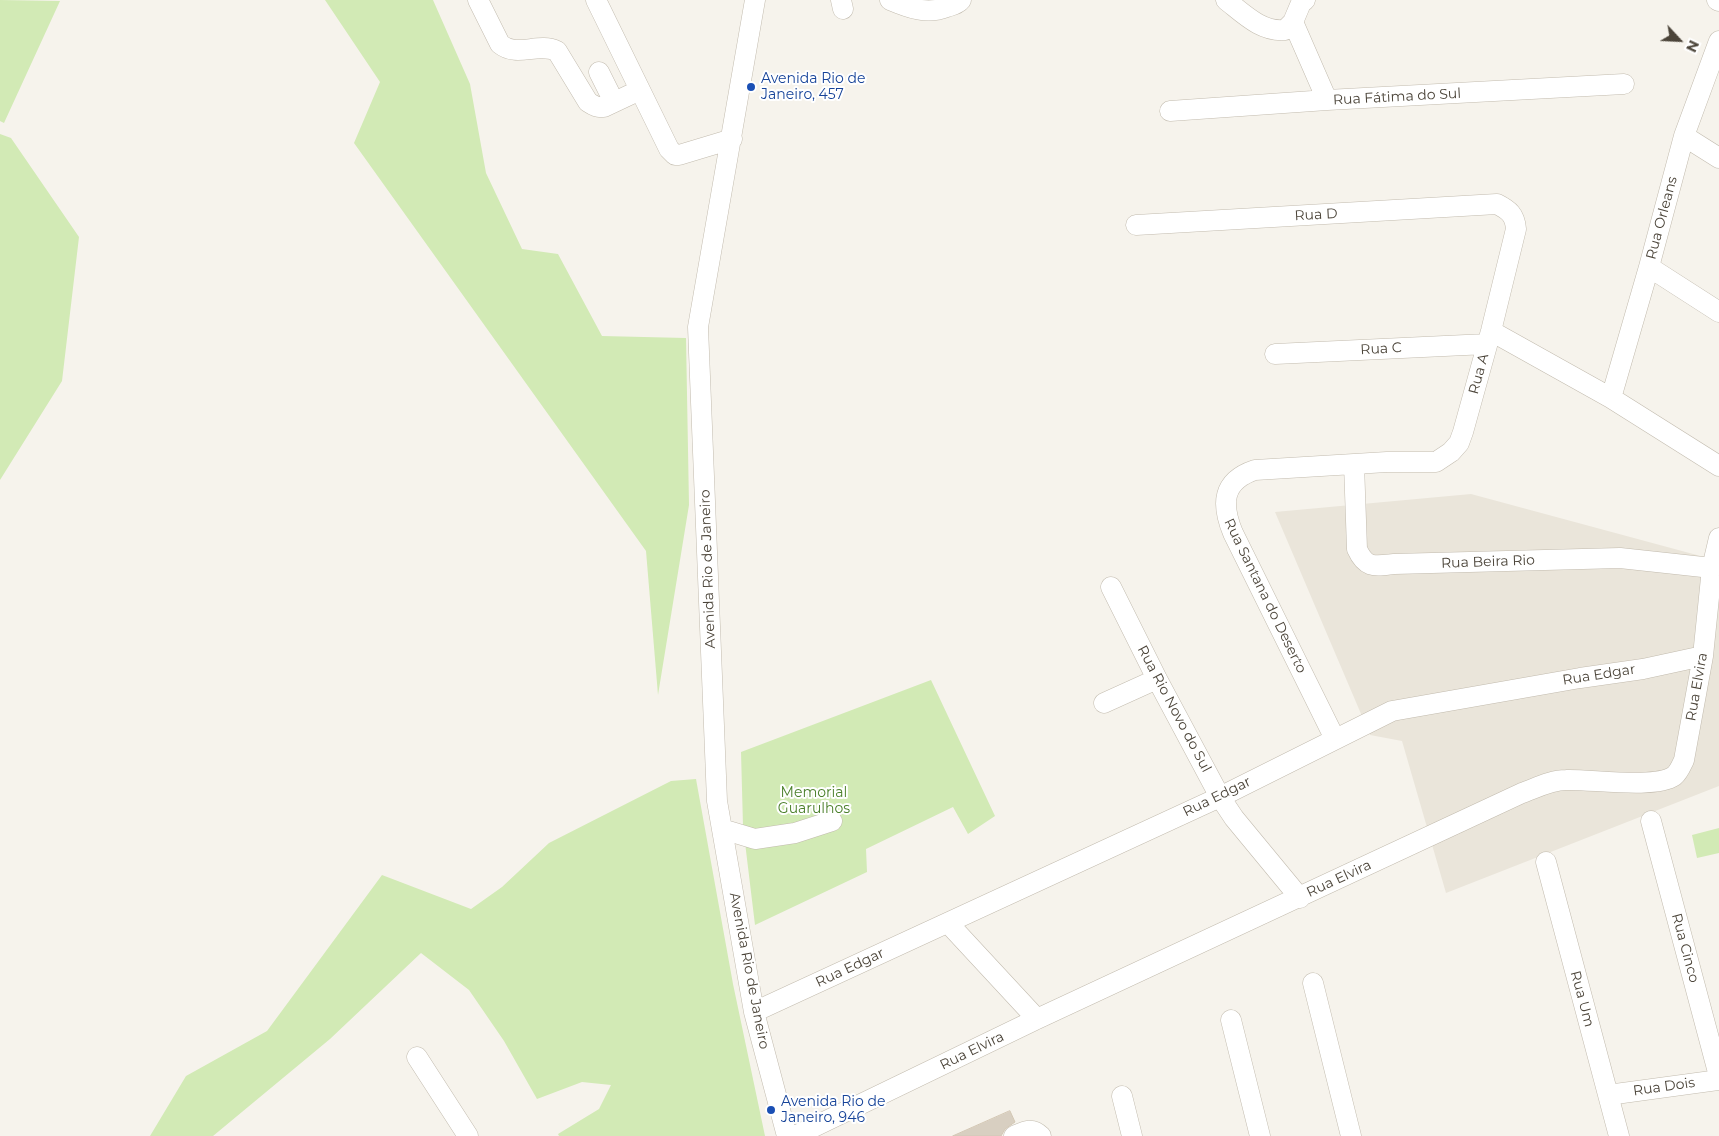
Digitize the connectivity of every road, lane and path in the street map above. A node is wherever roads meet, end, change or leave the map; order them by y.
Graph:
1 (478, 0) edge
2 (596, 0) edge
3 (755, 0) edge
4 (890, 0) edge
5 (1226, 0) edge
6 (959, 1) edge
7 (1297, 9) edge
8 (1719, 41) edge
9 (599, 72) dead end
10 (1624, 84) dead end
11 (640, 90) junction
12 (1327, 100) junction
13 (614, 102) junction
14 (1170, 111) dead end
15 (1684, 136) junction
16 (732, 139) junction
17 (1719, 158) edge
18 (1497, 204) joint
19 (1136, 225) dead end
20 (1649, 267) junction
21 (1719, 312) edge
22 (1489, 337) junction
23 (1274, 354) dead end
24 (1611, 398) junction
25 (1354, 464) junction
26 (1719, 466) edge
27 (1719, 538) edge
28 (1712, 568) junction
29 (1111, 587) dead end
30 (1703, 656) junction
31 (1156, 679) junction
32 (1104, 703) dead end
33 (1335, 739) junction
34 (1220, 797) junction
35 (1651, 820) dead end
36 (832, 822) dead end
37 (722, 829) junction
38 (1546, 862) dead end
39 (1300, 898) junction
40 (948, 923) junction
41 (1313, 983) dead end
42 (754, 1012) junction
43 (1037, 1019) junction
44 (1231, 1020) dead end
45 (417, 1057) dead end
46 (1719, 1078) edge
47 (1608, 1095) junction
48 (1122, 1096) dead end
49 (468, 1136) edge
50 (787, 1136) edge
51 (795, 1136) edge
52 (1014, 1136) edge
53 (1041, 1136) edge
54 (1132, 1136) edge
55 (1260, 1136) edge
56 (1351, 1136) edge
57 (1619, 1136) edge

1 - 13 street
2 - 11 street
3 - 16 street, Avenida Rio de Janeiro
4 - 6 street
5 - 7 street
7 - 12 street
8 - 15 street, Rua Orleans
9 - 13 street
10 - 12 street, Rua Fátima do Sul
11 - 13 street
11 - 16 street
12 - 14 street, Rua Fátima do Sul
15 - 17 street
15 - 20 street, Rua Orleans
16 - 37 street, Avenida Rio de Janeiro
18 - 19 street, Rua D
18 - 22 street, Rua A
20 - 21 street
20 - 24 street, Rua Orleans
22 - 23 street, Rua C
22 - 24 street
22 - 25 street, Rua A
24 - 26 street
25 - 28 street, Rua Beira Rio
25 - 33 street, Rua Santana do Deserto
27 - 28 street, Rua Elvira
28 - 30 street, Rua Elvira
29 - 31 street, Rua Rio Novo do Sul
30 - 33 street, Rua Edgar
30 - 39 street, Rua Elvira
31 - 32 street
31 - 34 street, Rua Rio Novo do Sul
33 - 34 street, Rua Edgar
34 - 39 street, Rua Rio Novo do Sul
34 - 40 street, Rua Edgar
35 - 46 street, Rua Cinco
36 - 37 street
37 - 42 street, Avenida Rio de Janeiro
38 - 47 street, Rua Um
39 - 43 street, Rua Elvira
40 - 42 street, Rua Edgar
40 - 43 street
41 - 56 street
42 - 50 street, Avenida Rio de Janeiro
43 - 51 street, Rua Elvira
44 - 55 street
45 - 49 street
46 - 47 street, Rua Dois
47 - 57 street, Rua Um
48 - 54 street
52 - 53 street

